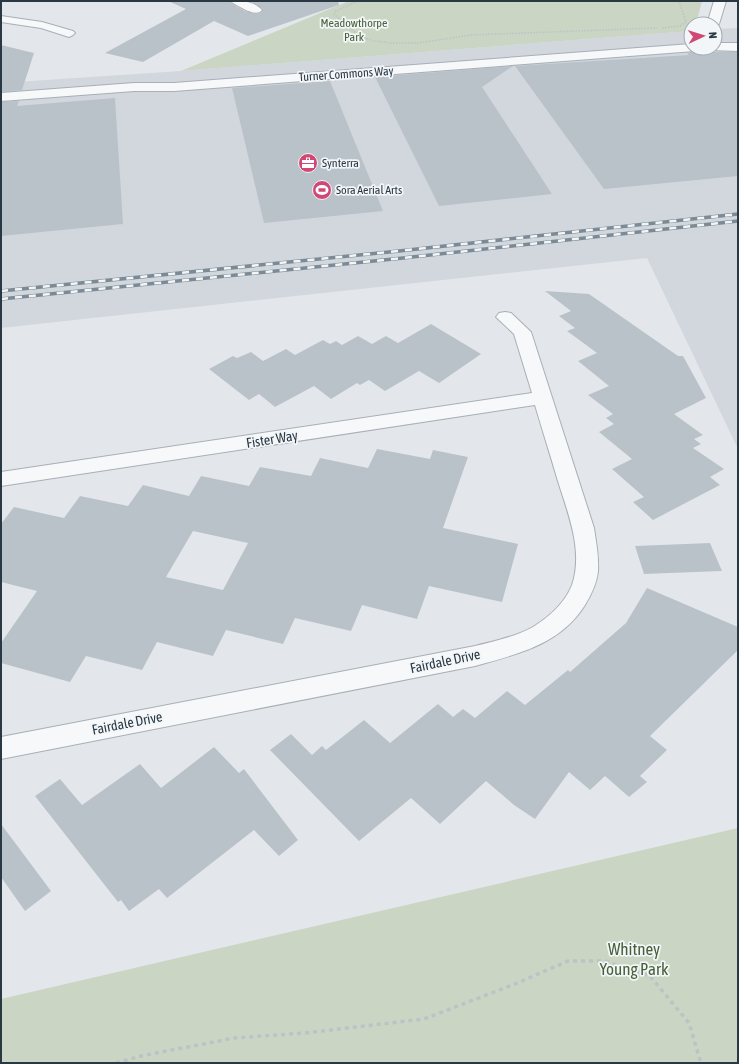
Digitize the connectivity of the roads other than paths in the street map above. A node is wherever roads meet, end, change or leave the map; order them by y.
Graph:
1 (237, 1) edge
2 (720, 1) edge
3 (256, 10) dead end
4 (715, 16) edge
5 (1, 19) edge
6 (69, 33) dead end
7 (723, 47) edge
8 (738, 47) edge
9 (683, 49) edge
10 (1, 97) edge
11 (505, 317) dead end
12 (542, 398) junction
13 (1, 479) edge
14 (1, 748) edge

1 - 3 street
2 - 4 street
5 - 6 street
7 - 8 street
9 - 10 street, Turner Commons Way
11 - 12 street, Fairdale Drive
12 - 13 street, Fister Way
12 - 14 street, Fairdale Drive

